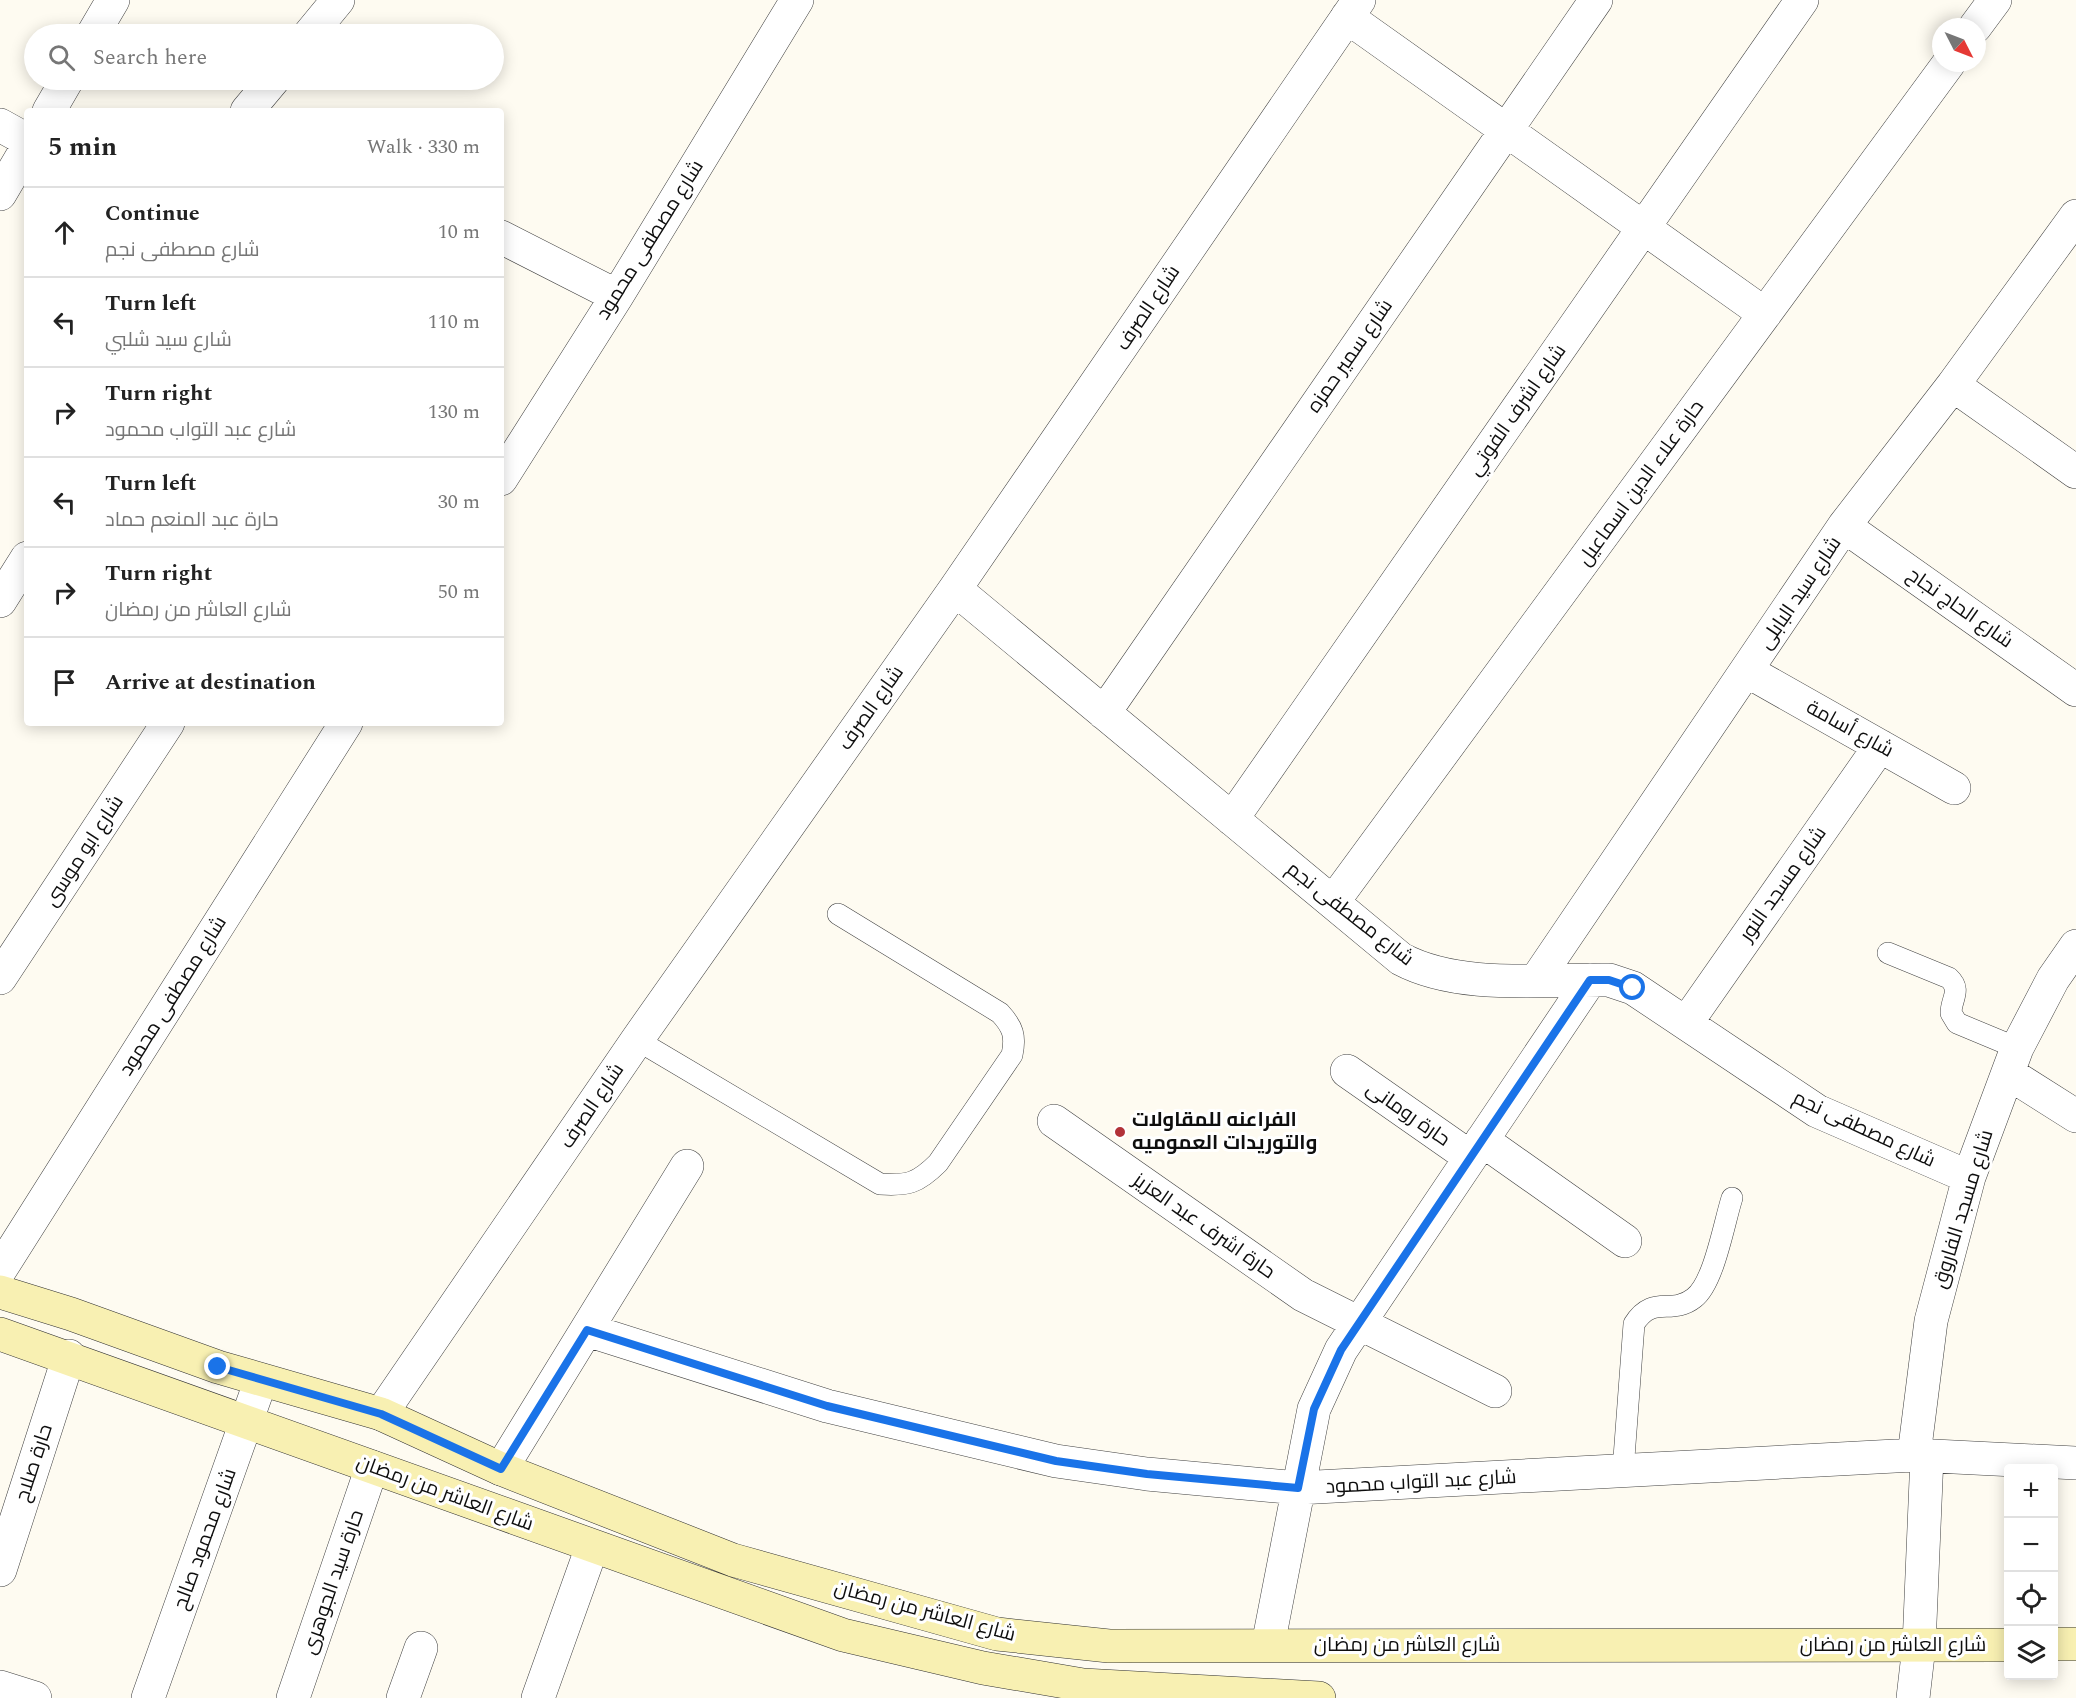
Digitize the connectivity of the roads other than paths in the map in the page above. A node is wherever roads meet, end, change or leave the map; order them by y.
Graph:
1 (113, 0) edge
2 (338, 0) edge
3 (797, 0) edge
4 (1596, 0) edge
5 (1802, 0) edge
6 (1995, 0) edge
7 (1353, 9) edge
8 (1982, 18) edge
9 (99, 24) edge
10 (318, 24) edge
11 (1941, 72) edge
12 (61, 90) edge
13 (265, 90) edge
14 (51, 108) edge
15 (250, 108) edge
16 (0, 125) edge
17 (1506, 130) junction
18 (24, 138) edge
19 (24, 153) edge
20 (0, 194) edge
21 (2076, 216) edge
22 (1643, 228) junction
23 (504, 239) edge
24 (2064, 256) edge
25 (616, 296) junction
26 (1765, 314) junction
27 (1953, 385) junction
28 (2076, 472) edge
29 (504, 474) edge
30 (1844, 526) junction
31 (24, 563) edge
32 (955, 589) junction
33 (0, 601) edge
34 (1747, 671) junction
35 (2076, 690) edge
36 (1104, 712) junction
37 (166, 726) edge
38 (344, 726) edge
39 (1880, 746) junction
40 (1954, 788) dead end
41 (1232, 819) junction
42 (1333, 902) junction
43 (838, 914) dead end
44 (12, 937) edge
45 (2076, 946) edge
46 (1888, 953) dead end
47 (0, 978) edge
48 (1537, 979) junction
49 (1590, 980) junction
50 (1687, 1022) junction
51 (638, 1040) junction
52 (2013, 1060) junction
53 (1347, 1071) dead end
54 (2076, 1116) edge
55 (1054, 1121) dead end
56 (1476, 1148) junction
57 (687, 1166) dead end
58 (1969, 1177) junction
59 (1732, 1198) dead end
60 (1625, 1241) dead end
61 (0, 1270) edge
62 (0, 1292) edge
63 (1359, 1324) junction
64 (587, 1330) junction
65 (0, 1334) edge
66 (69, 1356) junction
67 (261, 1380) junction
68 (1495, 1391) dead end
69 (381, 1414) junction
70 (248, 1421) junction
71 (1921, 1456) junction
72 (2076, 1463) edge
73 (372, 1467) junction
74 (501, 1469) junction
75 (1623, 1471) junction
76 (1298, 1488) junction
77 (7, 1526) edge
78 (592, 1547) junction
79 (0, 1570) edge
80 (2076, 1639) edge
81 (2058, 1644) edge
82 (2076, 1644) edge
83 (1268, 1645) junction
84 (2004, 1645) edge
85 (1919, 1646) junction
86 (422, 1648) dead end
87 (0, 1688) edge
88 (1114, 1692) edge
89 (35, 1698) edge
90 (148, 1698) edge
91 (293, 1698) edge
92 (403, 1698) edge
93 (538, 1698) edge
94 (1274, 1698) edge
95 (1319, 1698) edge
96 (1913, 1698) edge

1 - 9 street
2 - 10 street
3 - 25 street, شارع مصطفى محمود
4 - 17 street, شارع سمير حمزه
5 - 22 street, شارع اشرف الفوتي
6 - 8 street
7 - 17 street
7 - 32 street, شارع الصرف
11 - 26 street, حارة علاء الدين اسماعيل
12 - 14 street
13 - 15 street
16 - 18 street
17 - 22 street
17 - 36 street, شارع سمير حمزه
19 - 20 street
21 - 24 street, شارع سيد البابلى
22 - 26 street
22 - 41 street, شارع اشرف الفوتي
23 - 25 street
24 - 27 street, شارع سيد البابلى
25 - 29 street, شارع مصطفى محمود
26 - 42 street, حارة علاء الدين اسماعيل
27 - 28 street
27 - 30 street, شارع سيد البابلى
30 - 34 street, شارع سيد البابلى
30 - 35 street, شارع الحاج نجاح
31 - 33 street
32 - 36 street, شارع مصطفى نجم
32 - 51 street, شارع الصرف
34 - 39 street, شارع أسامة
34 - 48 street, شارع سيد البابلى
36 - 41 street, شارع مصطفى نجم
37 - 44 street, شارع ابو موسى
38 - 61 street, شارع مصطفى محمود
39 - 40 street, شارع أسامة
39 - 50 street, شارع مسجد النور
41 - 42 street, شارع مصطفى نجم
42 - 48 street, شارع مصطفى نجم
43 - 51 lane
44 - 47 street, شارع ابو موسى
45 - 52 street, شارع مسجد الفاروق
46 - 52 lane
48 - 49 street, شارع مصطفى نجم
49 - 50 street, شارع مصطفى نجم
49 - 56 street
50 - 58 street, شارع مصطفى نجم
51 - 69 street, شارع الصرف
52 - 54 street
52 - 58 street, شارع مسجد الفاروق
53 - 56 street, حارة رومانى
55 - 63 street, حارة اشرف عبد العزيز
56 - 60 street, حارة رومانى
56 - 63 street
57 - 64 street
58 - 71 street, شارع مسجد الفاروق
59 - 75 lane
62 - 67 main road, شارع العاشر من رمضان
63 - 68 street, حارة اشرف عبد العزيز
63 - 76 street
64 - 74 street
64 - 76 street, شارع عبد التواب محمود
65 - 66 main road, شارع العاشر من رمضان
66 - 70 main road, شارع العاشر من رمضان
66 - 77 street, حارة صلاح
67 - 69 main road, شارع العاشر من رمضان
67 - 70 street, شارع محمود صالح
69 - 74 main road, شارع العاشر من رمضان
70 - 73 main road, شارع العاشر من رمضان
70 - 90 street, شارع محمود صالح
71 - 72 street, شارع عبد التواب محمود
71 - 75 street, شارع عبد التواب محمود
71 - 85 street, شارع مسجد الفاروق
73 - 78 main road, شارع العاشر من رمضان
73 - 91 street, حارة سيد الجوهرى
74 - 83 main road, شارع العاشر من رمضان
75 - 76 street, شارع عبد التواب محمود
76 - 83 street
77 - 79 street, حارة صلاح
78 - 88 main road, شارع العاشر من رمضان
78 - 93 street
80 - 82 street
81 - 82 main road
83 - 85 main road, شارع العاشر من رمضان
84 - 85 main road, شارع العاشر من رمضان
85 - 96 street, شارع مسجد الفاروق
86 - 92 street
87 - 89 street
88 - 94 main road, شارع العاشر من رمضان
94 - 95 main road, شارع العاشر من رمضان

